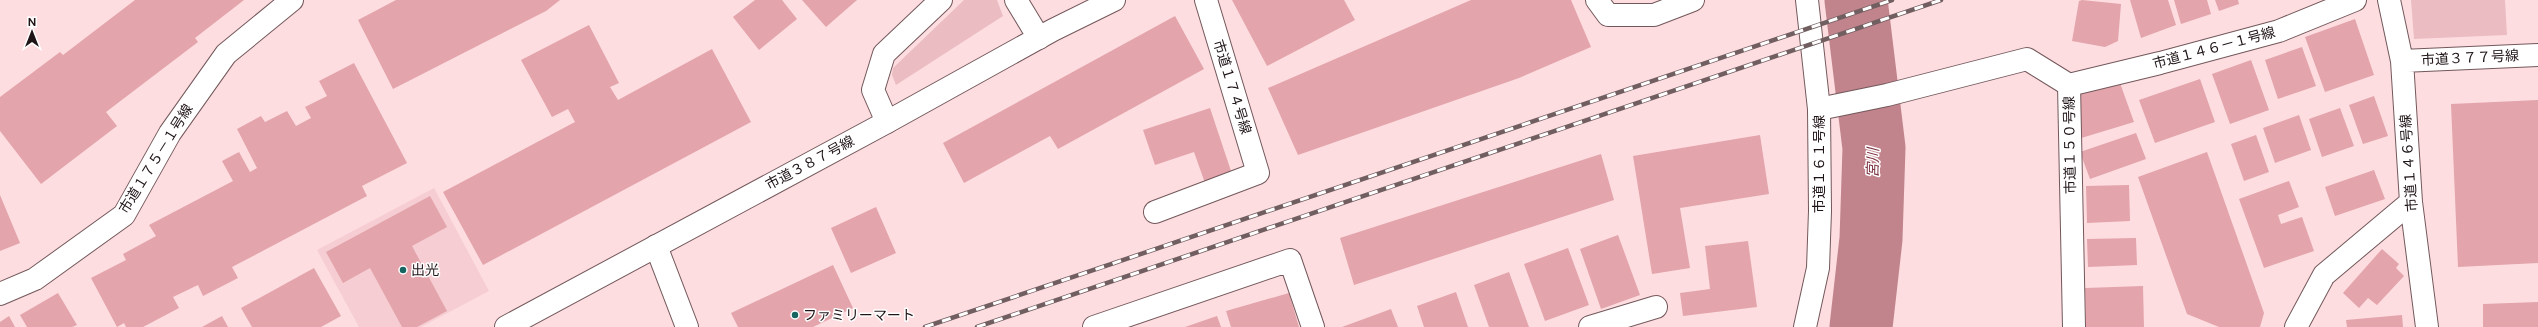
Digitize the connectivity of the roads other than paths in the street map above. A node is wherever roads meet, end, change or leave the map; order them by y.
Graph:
1 (292, 0) edge
2 (941, 0) edge
3 (1016, 0) edge
4 (1114, 0) edge
5 (1206, 0) edge
6 (1597, 0) edge
7 (1693, 0) edge
8 (1807, 0) edge
9 (2355, 0) edge
10 (2389, 0) edge
11 (1039, 38) junction
12 (2538, 55) edge
13 (2402, 62) junction
14 (2069, 85) junction
15 (1819, 109) junction
16 (887, 122) junction
17 (2411, 202) junction
18 (1155, 212) dead end
19 (656, 246) junction
20 (0, 294) edge
21 (1656, 307) dead end
22 (506, 327) edge
23 (687, 327) edge
24 (1094, 327) edge
25 (1313, 327) edge
26 (1590, 327) edge
27 (1805, 327) edge
28 (2074, 327) edge
29 (2296, 327) edge
30 (2427, 327) edge

1 - 20 street, 市道１７５－１号線
2 - 16 street
3 - 11 street
4 - 11 street, 市道３８７号線
5 - 18 street, 市道１７４号線
6 - 7 street
8 - 15 street, 市道１６１号線
9 - 14 street, 市道１４６－１号線
10 - 13 street, 市道１４６号線
11 - 16 street, 市道３８７号線
12 - 13 street, 市道３７７号線
13 - 17 street, 市道１４６号線
14 - 15 street, 市道１５０号線
14 - 28 street, 市道１５０号線
15 - 27 street, 市道１６１号線
16 - 19 street, 市道３８７号線
17 - 29 street
17 - 30 street, 市道１４６号線
19 - 22 street, 市道３８７号線
19 - 23 street
21 - 26 street
24 - 25 street

